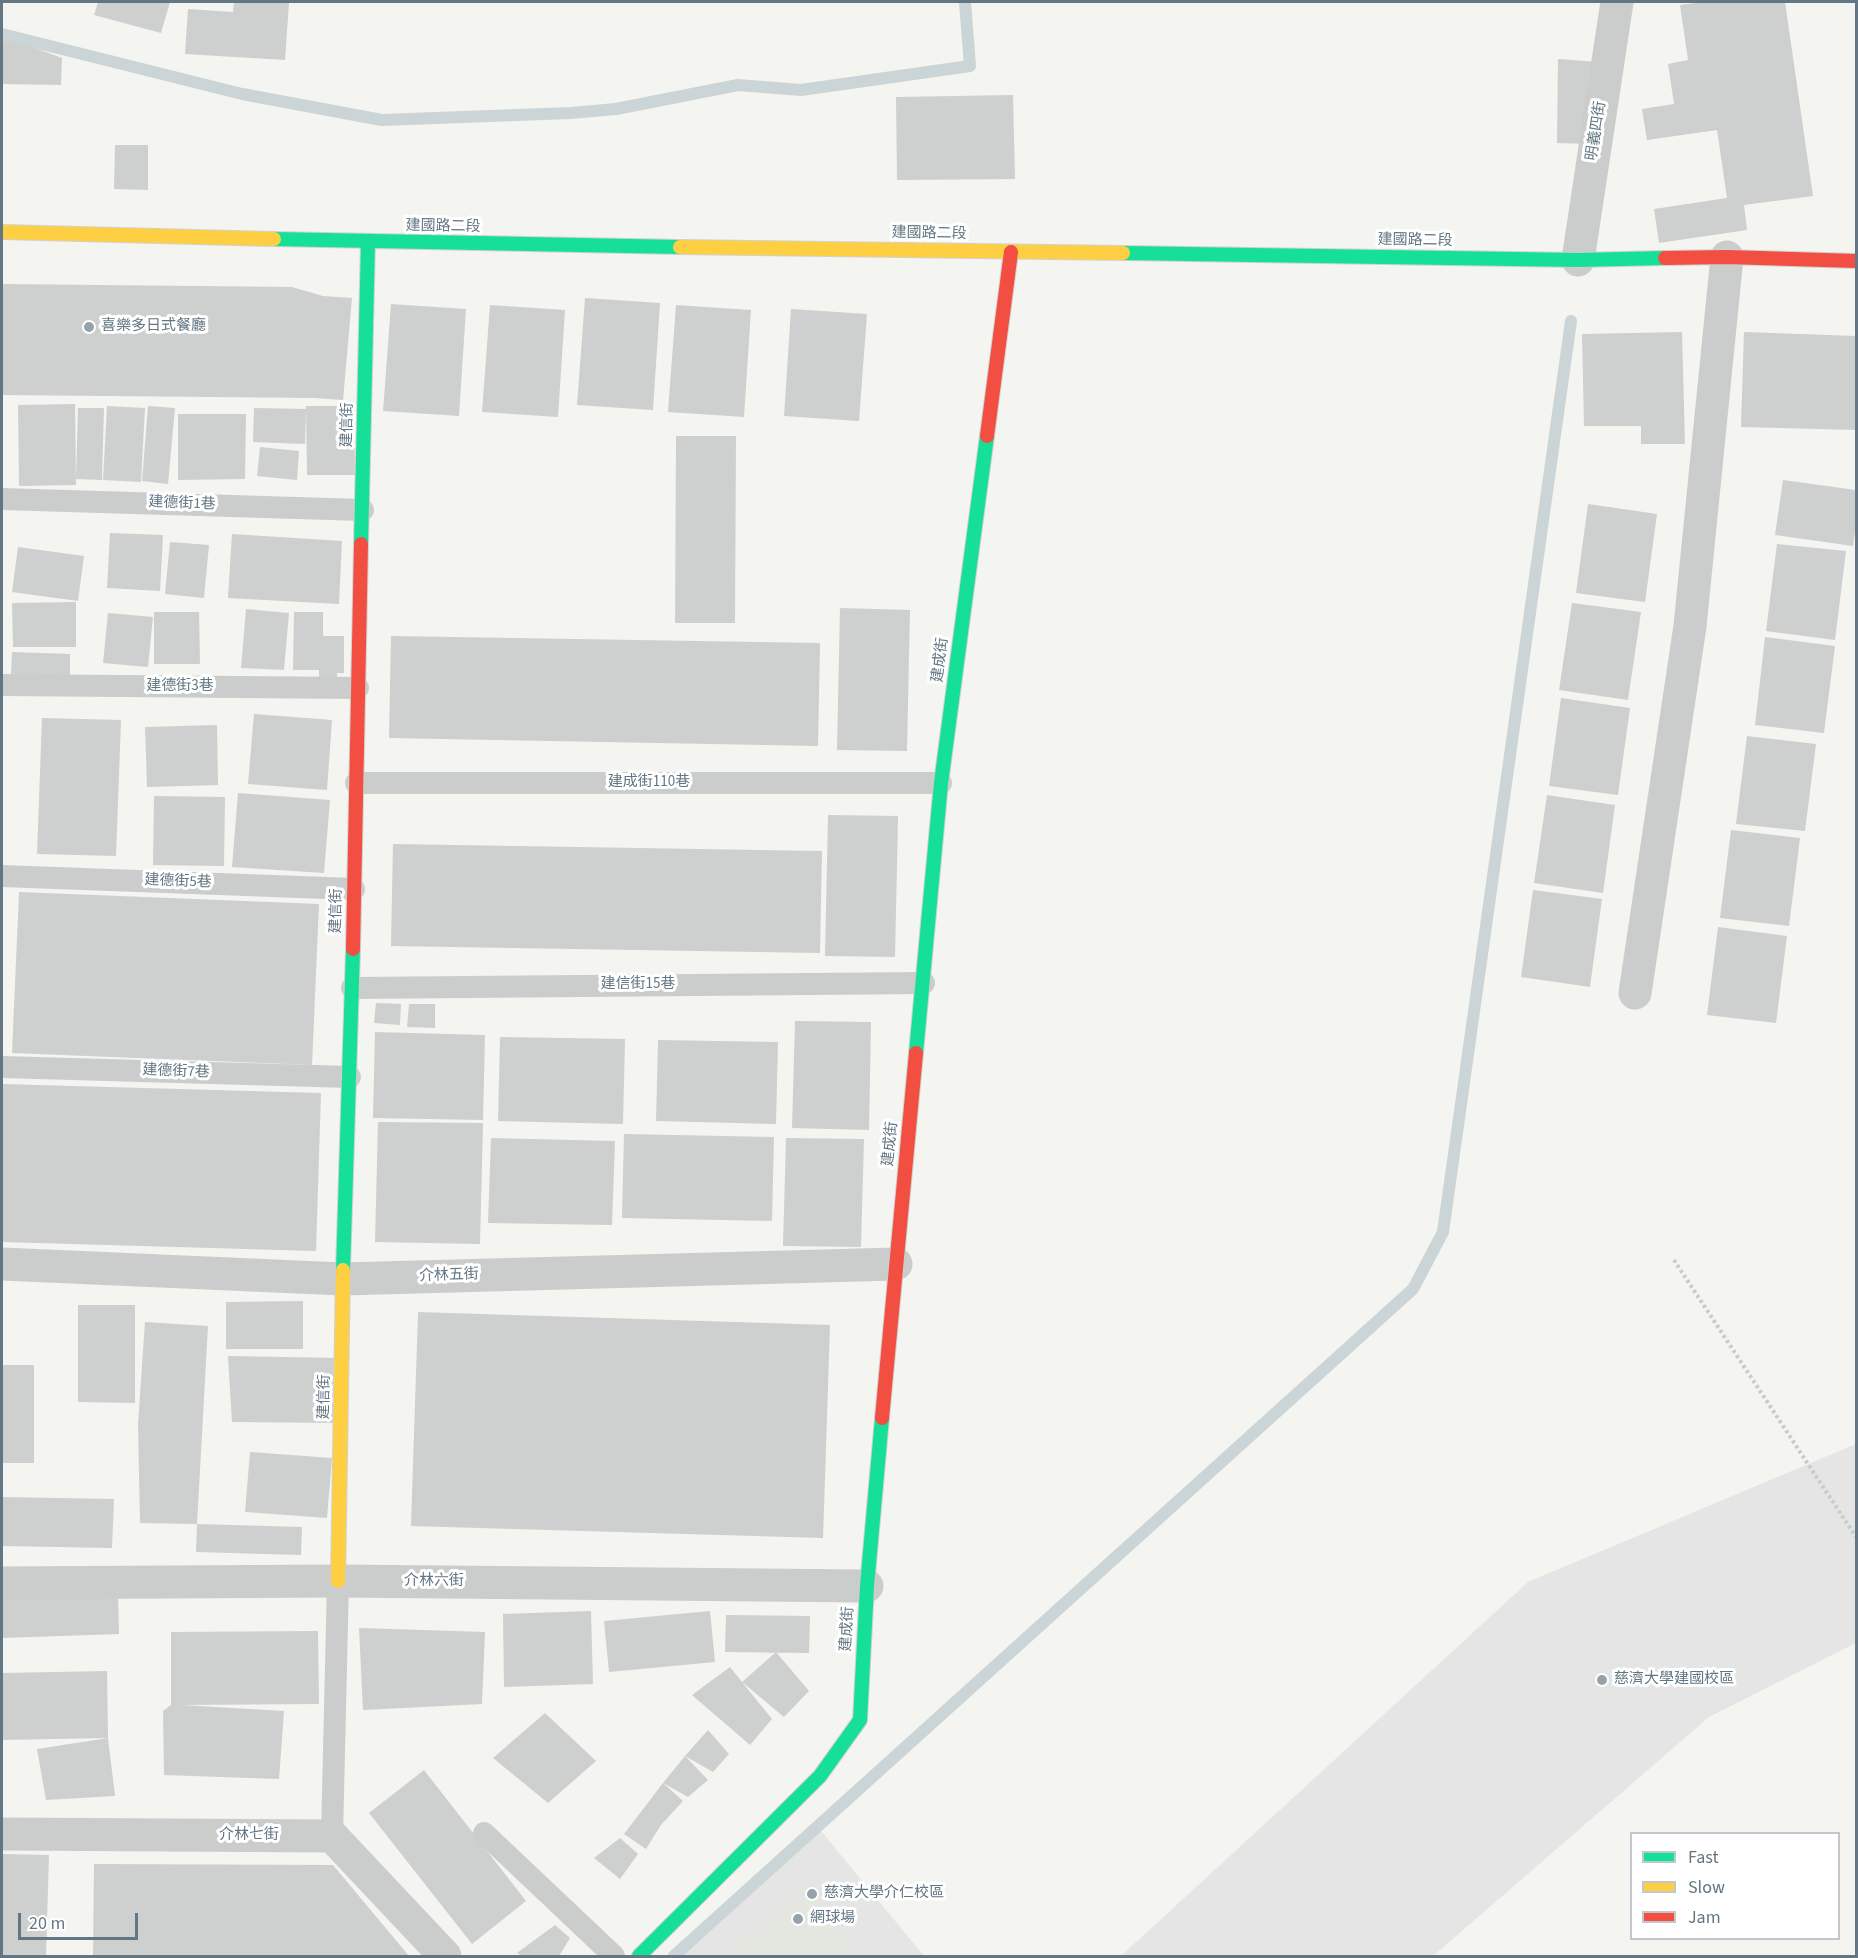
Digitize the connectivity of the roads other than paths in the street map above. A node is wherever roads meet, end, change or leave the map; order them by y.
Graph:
1 (1617, 2) edge
2 (2, 232) edge
3 (368, 242) junction
4 (1011, 252) junction
5 (1726, 257) junction
6 (1578, 260) junction
7 (1857, 261) edge
8 (2, 499) edge
9 (363, 510) junction
10 (2, 686) edge
11 (358, 688) junction
12 (356, 783) junction
13 (941, 783) junction
14 (2, 876) edge
15 (354, 889) junction
16 (924, 983) junction
17 (352, 988) junction
18 (1635, 993) dead end
19 (2, 1066) edge
20 (350, 1077) junction
21 (2, 1264) edge
22 (896, 1264) junction
23 (343, 1279) junction
24 (338, 1581) junction
25 (2, 1582) edge
26 (867, 1586) junction
27 (484, 1833) dead end
28 (2, 1834) edge
29 (332, 1836) junction
30 (445, 1956) edge
31 (614, 1956) edge
32 (639, 1956) edge

1 - 6 street, 明義四街
2 - 3 street, 建國路二段
3 - 4 street, 建國路二段
3 - 9 street, 建信街
4 - 6 street, 建國路二段
4 - 13 street, 建成街
5 - 6 street, 建國路二段
5 - 7 street, 建國路二段
5 - 18 street
8 - 9 lane, 建德街1巷
9 - 11 street, 建信街
10 - 11 lane, 建德街3巷
11 - 12 street, 建信街
12 - 13 lane, 建成街110巷
12 - 15 street, 建信街
13 - 16 street, 建成街
14 - 15 lane, 建德街5巷
15 - 17 street, 建信街
16 - 17 lane, 建信街15巷
16 - 22 street, 建成街
17 - 20 street, 建信街
19 - 20 lane, 建德街7巷
20 - 23 street, 建信街
21 - 23 street, 介林五街
22 - 23 street, 介林五街
22 - 26 street, 建成街
23 - 24 street, 建信街
24 - 25 street, 介林六街
24 - 26 street, 介林六街
24 - 29 lane
26 - 32 street, 建成街
27 - 31 lane
28 - 29 street, 介林七街
29 - 30 street

